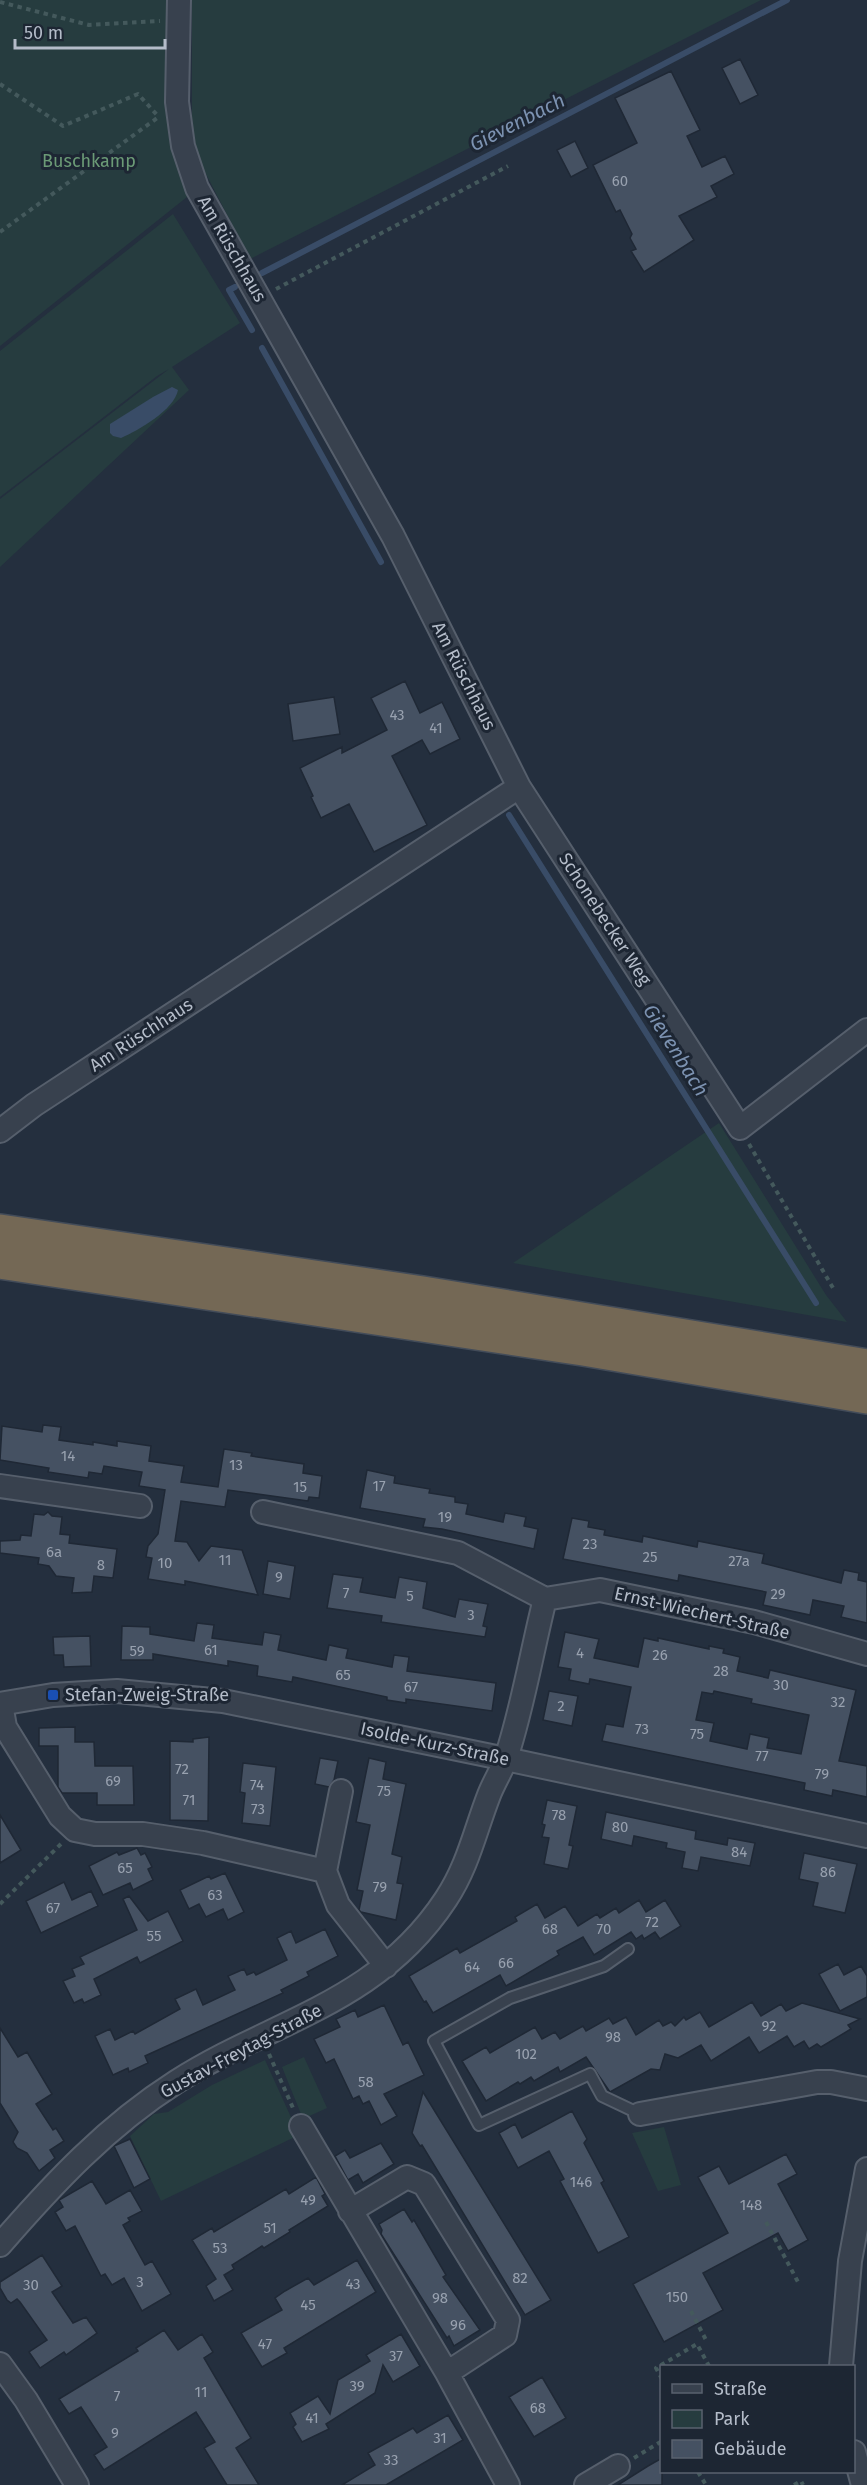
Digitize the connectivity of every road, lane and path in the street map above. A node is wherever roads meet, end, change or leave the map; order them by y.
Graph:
1 (0, 2) edge
2 (179, 10) edge
3 (0, 84) edge
4 (177, 102) junction
5 (159, 117) junction
6 (508, 166) dead end
7 (0, 232) edge
8 (259, 297) junction
9 (519, 787) junction
10 (867, 1030) edge
11 (740, 1128) junction
12 (0, 1131) edge
13 (0, 1232) edge
14 (0, 1262) edge
15 (833, 1288) dead end
16 (867, 1366) edge
17 (867, 1397) edge
18 (0, 1486) edge
19 (140, 1506) dead end
20 (263, 1512) dead end
21 (545, 1599) junction
22 (867, 1654) edge
23 (1, 1704) edge
24 (506, 1759) junction
25 (341, 1791) dead end
26 (75, 1830) junction
27 (867, 1836) edge
28 (325, 1871) junction
29 (0, 1903) edge
30 (628, 1949) dead end
31 (386, 1966) junction
32 (261, 2037) junction
33 (867, 2089) edge
34 (640, 2114) joint
35 (301, 2126) joint
36 (867, 2169) edge
37 (350, 2211) junction
38 (766, 2222) dead end
39 (0, 2245) edge
40 (798, 2282) dead end
41 (691, 2311) dead end
42 (706, 2340) dead end
43 (0, 2364) edge
44 (661, 2365) edge
45 (708, 2365) edge
46 (841, 2365) edge
47 (447, 2373) junction
48 (660, 2442) edge
49 (855, 2456) edge
50 (618, 2466) joint
51 (77, 2485) edge
52 (508, 2485) edge
53 (586, 2485) edge
54 (794, 2485) edge
55 (803, 2485) edge
56 (863, 2485) edge

1 - 2 path
2 - 4 street, Am Rüschhaus
3 - 5 path
4 - 5 path
4 - 8 street, Am Rüschhaus
5 - 7 path
6 - 8 path
8 - 9 street, Am Rüschhaus
9 - 11 street, Schonebecker Weg
9 - 12 street, Am Rüschhaus
10 - 11 street
11 - 15 path
13 - 16 highway
14 - 17 highway
18 - 19 street
20 - 21 street
21 - 22 street, Ernst-Wiechert-Straße
21 - 24 street, Gustav-Freytag-Straße
23 - 24 street, Isolde-Kurz-Straße
23 - 26 street
24 - 27 street, Isolde-Kurz-Straße
24 - 31 street, Gustav-Freytag-Straße
25 - 28 street
26 - 28 street
26 - 29 path
28 - 31 street
30 - 34 lane
31 - 32 street, Gustav-Freytag-Straße
32 - 35 path
32 - 39 street, Gustav-Freytag-Straße
33 - 34 street
35 - 37 street
36 - 46 street
37 - 47 street
37 - 47 street
38 - 40 path
41 - 42 path
43 - 51 street
44 - 45 path
47 - 52 street
48 - 50 path
49 - 56 street
50 - 53 street
54 - 55 path

